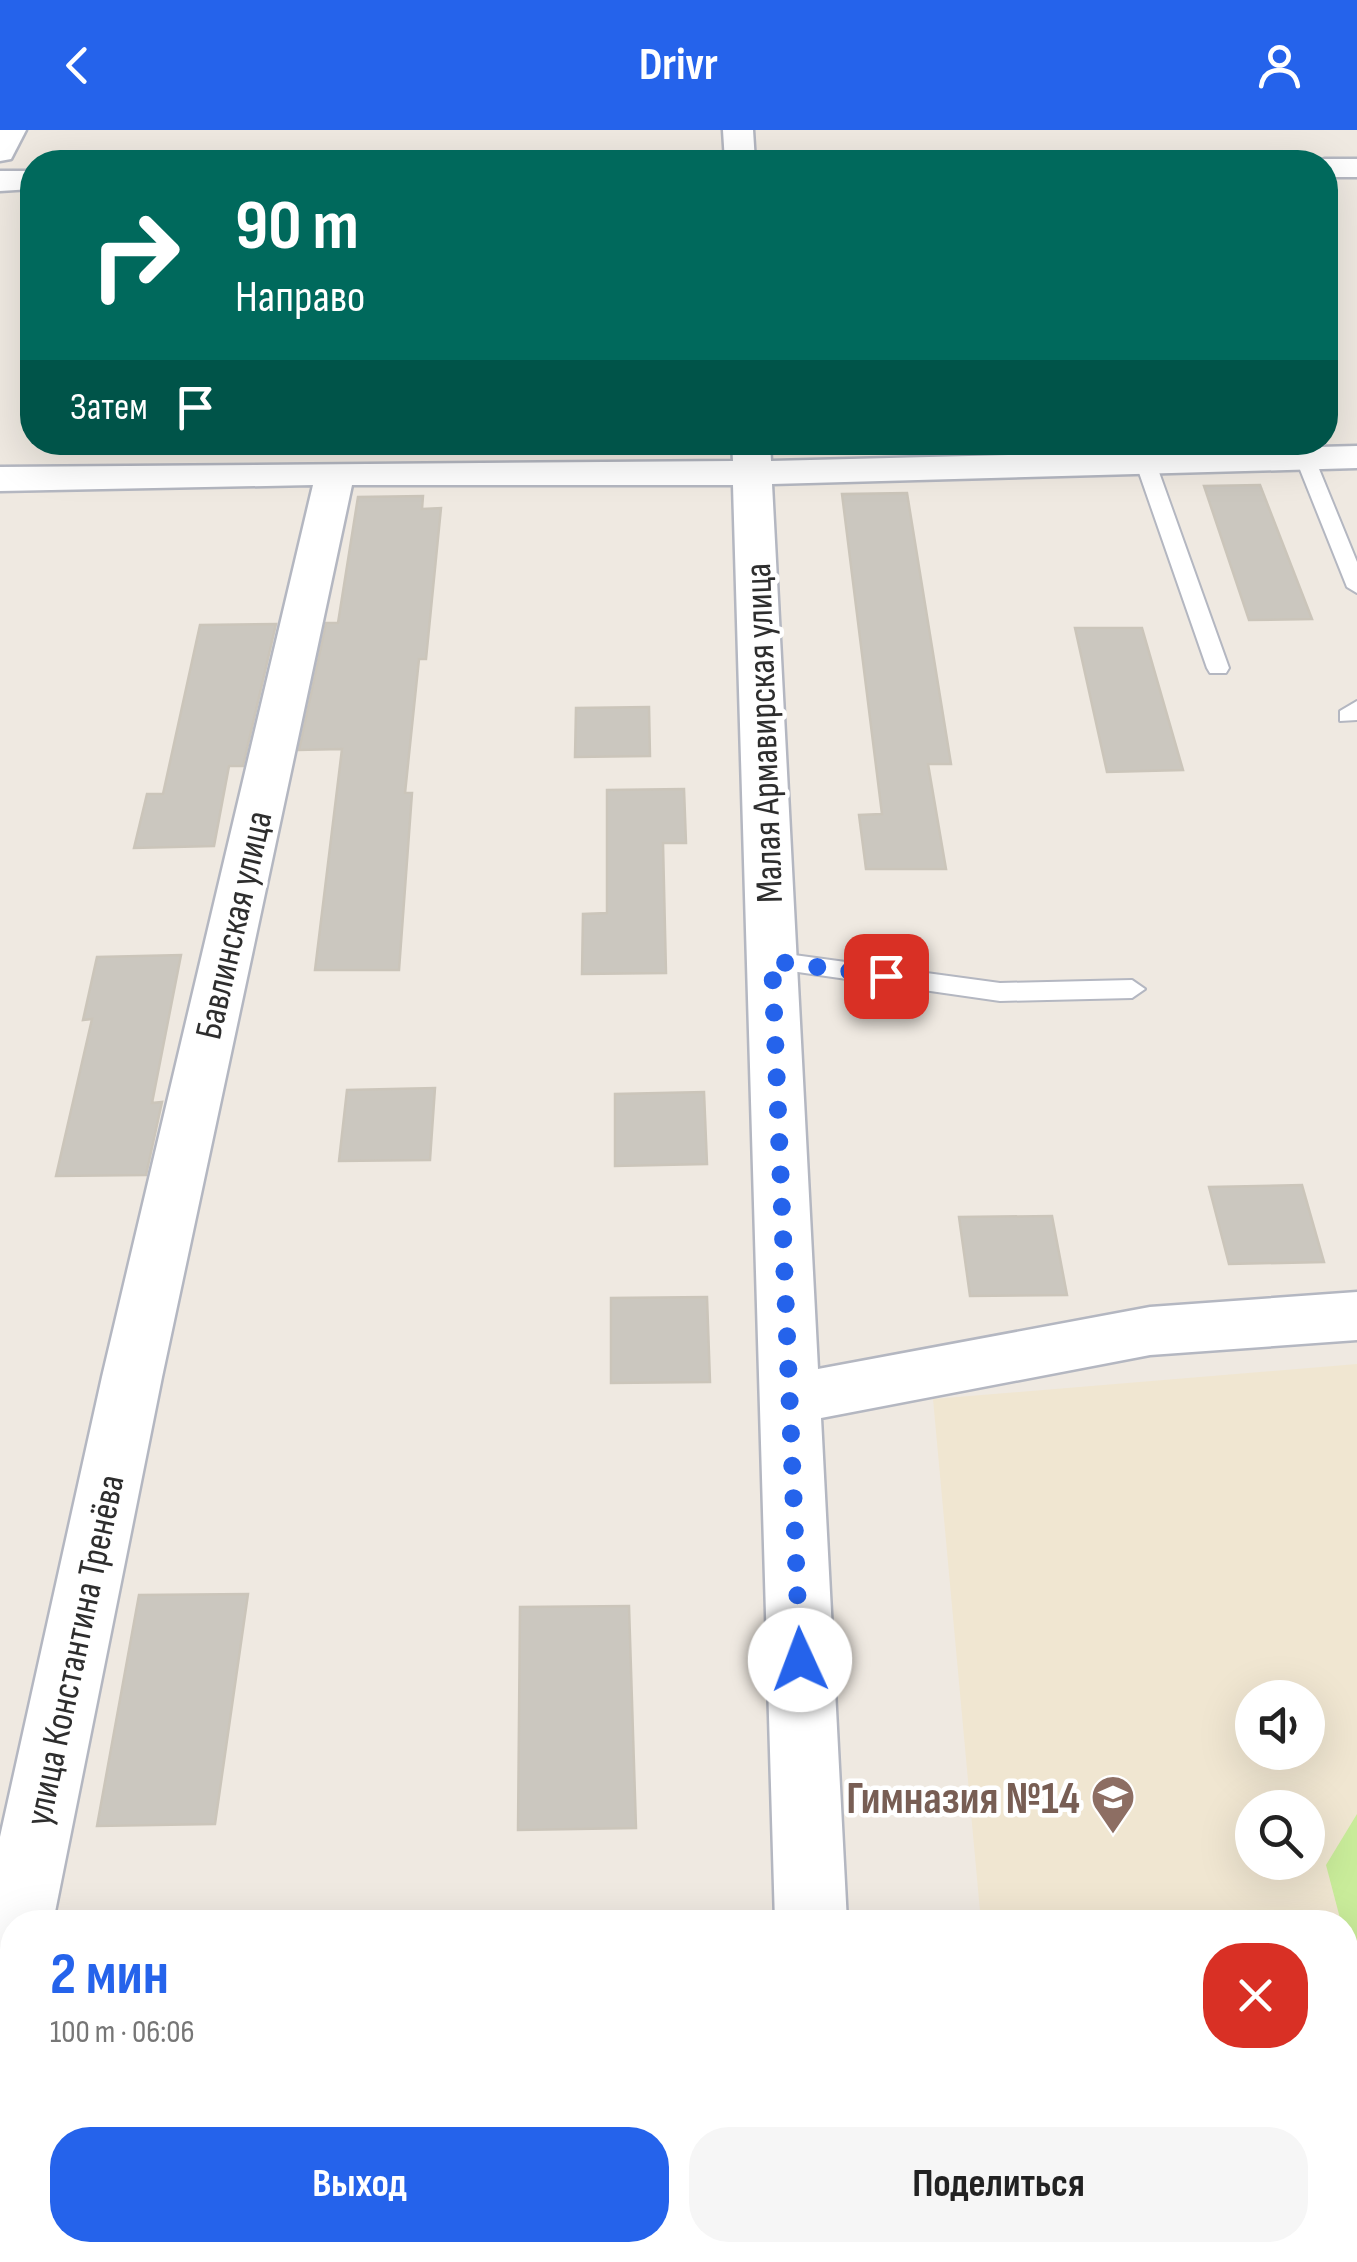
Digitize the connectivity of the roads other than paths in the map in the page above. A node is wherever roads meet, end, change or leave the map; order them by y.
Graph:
1 (10, 130) edge
2 (0, 152) edge
3 (1222, 455) edge
4 (1302, 455) edge
5 (752, 458) edge
6 (1145, 461) junction
7 (335, 473) junction
8 (0, 480) edge
9 (1357, 588) edge
10 (1218, 668) dead end
11 (772, 961) junction
12 (1132, 989) dead end
13 (1357, 1316) edge
14 (132, 1377) joint
15 (790, 1398) junction
16 (20, 1910) edge
17 (811, 1910) edge

1 - 2 street
3 - 6 street
4 - 9 lane
5 - 6 street
5 - 7 street
5 - 11 street, Малая Армавирская улица
6 - 10 lane
7 - 8 street
7 - 14 street, Бавлинская улица
11 - 12 lane
11 - 15 street, Малая Армавирская улица
13 - 15 street
14 - 16 street, улица Константина Тренёва
15 - 17 street, Малая Армавирская улица

